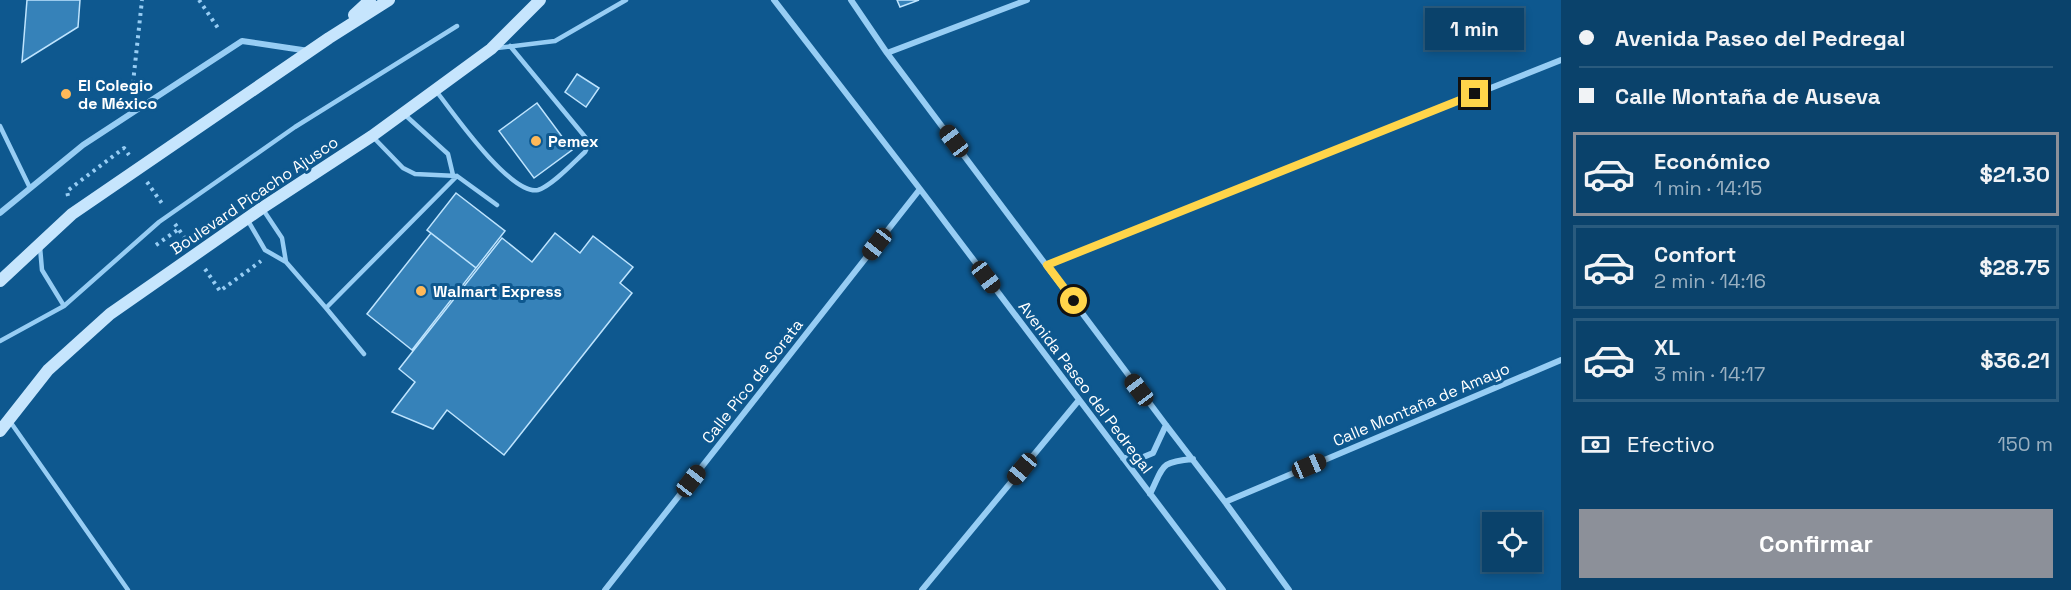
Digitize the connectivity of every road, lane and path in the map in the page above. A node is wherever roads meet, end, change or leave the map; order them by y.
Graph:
1 (142, 0) edge
2 (199, 0) edge
3 (370, 0) edge
4 (388, 0) edge
5 (626, 0) edge
6 (774, 0) edge
7 (851, 0) edge
8 (1027, 0) edge
9 (537, 2) edge
10 (457, 26) dead end
11 (218, 28) dead end
12 (329, 38) junction
13 (510, 46) junction
14 (491, 49) junction
15 (310, 51) junction
16 (887, 53) junction
17 (1561, 60) edge
18 (133, 83) dead end
19 (435, 90) junction
20 (403, 113) junction
21 (0, 126) edge
22 (372, 136) junction
23 (124, 148) dead end
24 (455, 175) junction
25 (30, 188) junction
26 (920, 189) junction
27 (67, 191) dead end
28 (497, 205) dead end
29 (262, 208) junction
30 (0, 213) edge
31 (247, 219) junction
32 (179, 229) dead end
33 (40, 244) junction
34 (151, 249) dead end
35 (263, 260) dead end
36 (286, 262) junction
37 (1047, 265) junction
38 (0, 281) edge
39 (220, 291) dead end
40 (64, 306) junction
41 (326, 308) junction
42 (0, 341) edge
43 (364, 354) dead end
44 (1561, 360) edge
45 (1079, 400) junction
46 (8, 418) junction
47 (1166, 425) junction
48 (0, 431) edge
49 (1123, 458) junction
50 (1193, 459) junction
51 (1150, 494) junction
52 (1225, 502) junction
53 (128, 590) edge
54 (605, 590) edge
55 (922, 590) edge
56 (1223, 590) edge
57 (1290, 590) edge

1 - 18 path
2 - 11 path
3 - 12 main road
4 - 12 main road
5 - 13 lane
6 - 26 street, Avenida Paseo del Pedregal
7 - 16 street
8 - 16 street
9 - 14 main road, Boulevard Picacho Ajusco
10 - 40 lane
12 - 15 main road
13 - 14 lane
13 - 19 lane
14 - 19 main road, Boulevard Picacho Ajusco
15 - 25 street
15 - 33 main road
16 - 37 street
17 - 37 street
19 - 20 main road, Boulevard Picacho Ajusco
20 - 22 main road, Boulevard Picacho Ajusco
20 - 24 lane
21 - 25 lane
22 - 24 lane
22 - 29 main road, Boulevard Picacho Ajusco
23 - 27 path
24 - 28 lane
24 - 41 lane
25 - 30 street
26 - 45 street, Avenida Paseo del Pedregal
26 - 54 street, Calle Pico de Sorata
29 - 31 main road, Boulevard Picacho Ajusco
29 - 36 lane
31 - 36 lane
31 - 46 main road, Boulevard Picacho Ajusco
32 - 34 path
33 - 38 main road
33 - 40 lane
35 - 39 path
36 - 41 lane
37 - 47 street
40 - 42 lane
41 - 43 lane
44 - 52 street, Calle Montaña de Amayo
45 - 49 street, Avenida Paseo del Pedregal
45 - 55 street
46 - 48 main road, Boulevard Picacho Ajusco
46 - 53 lane
47 - 49 street
47 - 50 street
49 - 51 street, Avenida Paseo del Pedregal
50 - 51 street
50 - 52 street
51 - 56 street, Avenida Paseo del Pedregal
52 - 57 street

